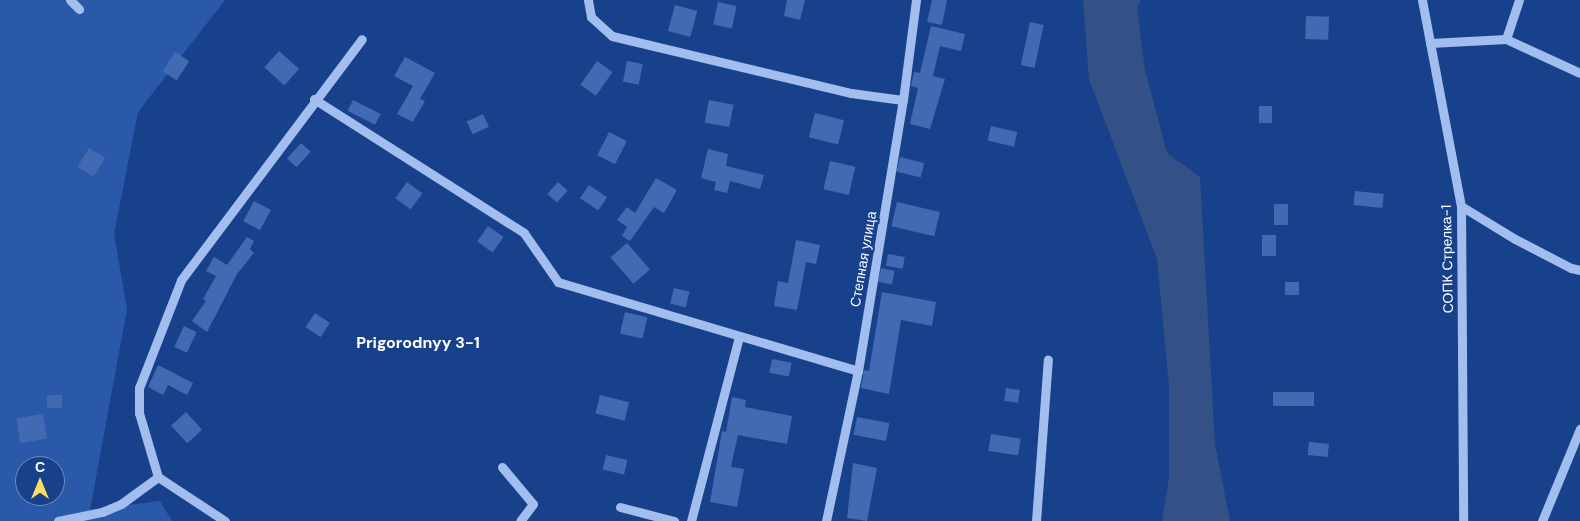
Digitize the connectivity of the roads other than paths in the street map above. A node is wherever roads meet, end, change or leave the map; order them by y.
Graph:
1 (70, 0) edge
2 (588, 0) edge
3 (916, 0) edge
4 (1422, 0) edge
5 (1519, 0) edge
6 (79, 9) dead end
7 (362, 39) dead end
8 (1506, 39) junction
9 (1430, 43) junction
10 (1580, 72) edge
11 (314, 99) junction
12 (903, 100) junction
13 (1461, 206) junction
14 (1580, 270) edge
15 (739, 337) junction
16 (1048, 359) dead end
17 (858, 371) junction
18 (1580, 430) edge
19 (502, 467) dead end
20 (158, 477) junction
21 (620, 506) dead end
22 (58, 521) edge
23 (225, 521) edge
24 (520, 521) edge
25 (674, 521) edge
26 (691, 521) edge
27 (826, 521) edge
28 (1036, 521) edge
29 (1462, 521) edge
30 (1542, 521) edge

1 - 6 street
2 - 12 street
3 - 12 street, Степная улица
4 - 9 street, СОПК Стрелка-1
5 - 8 street
7 - 11 street
8 - 9 street
8 - 10 street
9 - 13 street, СОПК Стрелка-1
11 - 15 street
11 - 20 street
12 - 17 street, Степная улица
13 - 14 street
13 - 29 street, СОПК Стрелка-1
15 - 17 street
15 - 26 street
16 - 28 street
17 - 27 street, Степная улица
18 - 30 street
19 - 24 street
20 - 22 street
20 - 23 street
21 - 25 street

